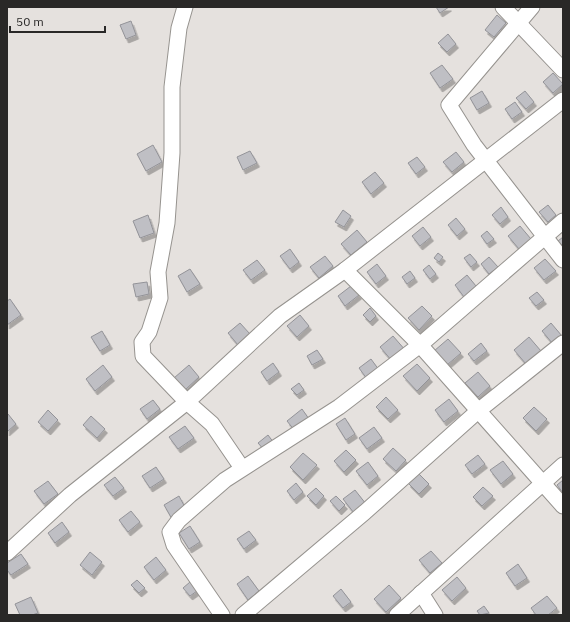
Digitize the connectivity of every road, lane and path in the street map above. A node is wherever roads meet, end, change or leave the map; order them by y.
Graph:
1 (185, 7) edge
2 (503, 7) edge
3 (532, 7) edge
4 (518, 24) junction
5 (563, 70) edge
6 (563, 100) edge
7 (488, 160) junction
8 (563, 221) edge
9 (544, 237) junction
10 (563, 260) edge
11 (345, 270) junction
12 (563, 343) edge
13 (420, 345) junction
14 (187, 402) junction
15 (478, 411) junction
16 (563, 465) edge
17 (242, 468) junction
18 (543, 482) junction
19 (563, 506) edge
20 (7, 553) edge
21 (421, 593) junction
22 (222, 615) edge
23 (243, 615) edge
24 (397, 615) edge
25 (435, 615) edge

1 - 14 street
2 - 4 street
3 - 4 street
4 - 5 street
4 - 7 street
6 - 7 street
7 - 9 street
7 - 11 street
8 - 9 street
9 - 10 street
9 - 13 street
11 - 13 street
11 - 14 street
12 - 15 street
13 - 15 street
13 - 17 street
14 - 17 street
14 - 20 street
15 - 18 street
15 - 23 street
16 - 18 street
17 - 22 street
18 - 19 street
18 - 21 street
21 - 24 street
21 - 25 street

